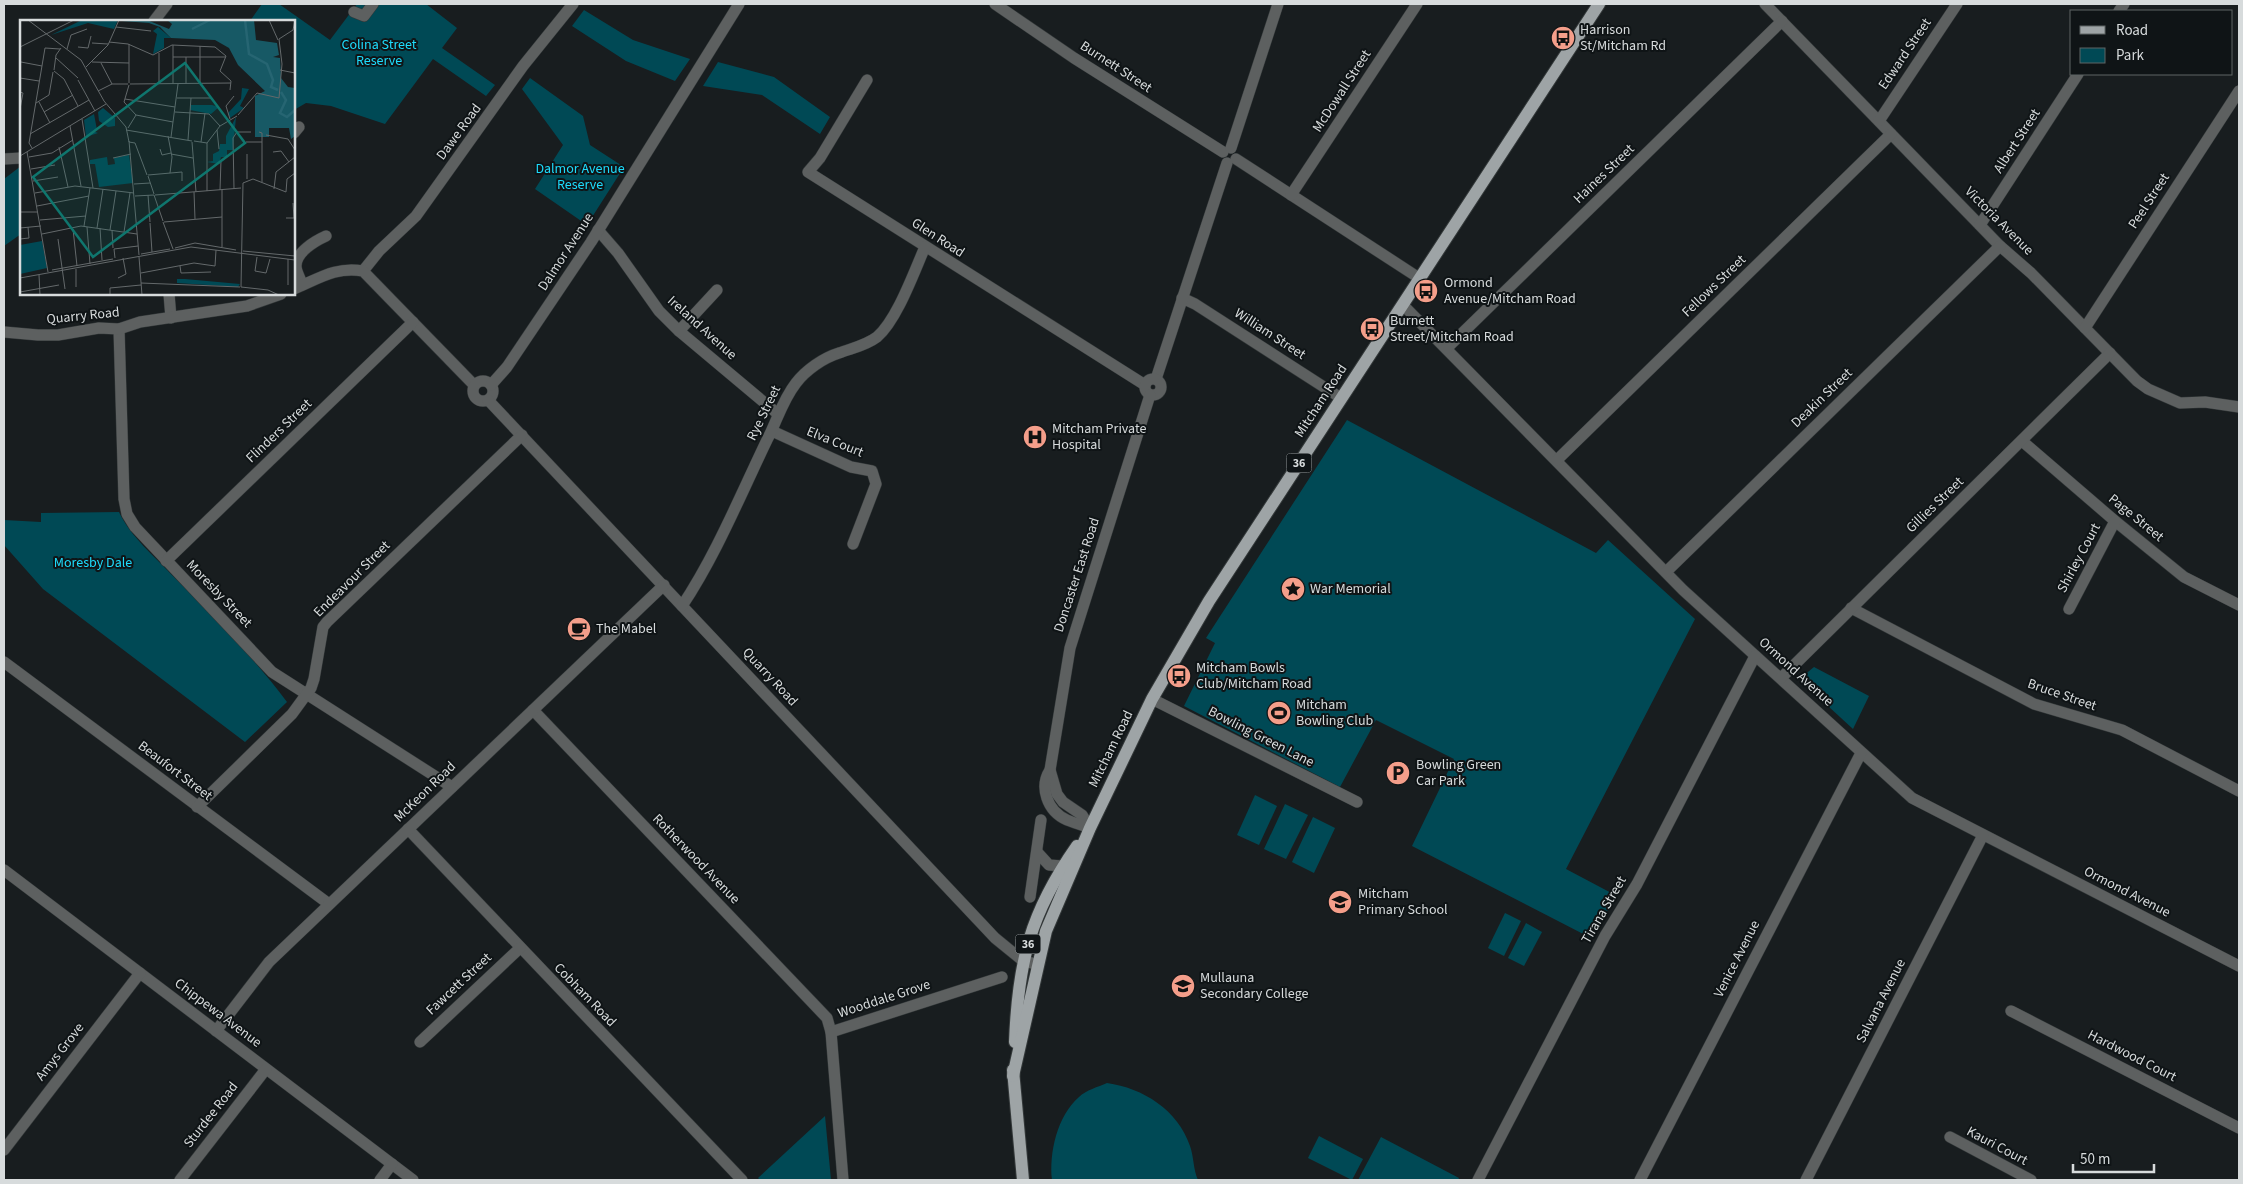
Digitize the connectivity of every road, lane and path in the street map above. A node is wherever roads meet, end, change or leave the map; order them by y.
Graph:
1 (167, 4) edge
2 (373, 4) edge
3 (573, 4) edge
4 (739, 4) edge
5 (995, 4) edge
6 (1278, 4) edge
7 (1417, 4) edge
8 (1765, 4) edge
9 (1957, 4) edge
10 (1594, 5) edge
11 (354, 12) dead end
12 (155, 20) edge
13 (1782, 21) junction
14 (2077, 75) edge
15 (867, 80) dead end
16 (2239, 91) edge
17 (1879, 121) junction
18 (1891, 134) junction
19 (1229, 155) junction
20 (20, 158) edge
21 (4, 159) edge
22 (1291, 195) junction
23 (1980, 225) junction
24 (598, 230) junction
25 (326, 236) dead end
26 (2000, 246) junction
27 (925, 247) junction
28 (363, 271) junction
29 (1420, 278) junction
30 (298, 287) edge
31 (716, 290) dead end
32 (169, 295) edge
33 (278, 295) edge
34 (1182, 298) junction
35 (1402, 305) junction
36 (171, 318) junction
37 (413, 322) junction
38 (2085, 328) junction
39 (119, 329) junction
40 (678, 331) junction
41 (4, 332) edge
42 (1447, 348) junction
43 (2110, 353) junction
44 (491, 385) junction
45 (474, 386) junction
46 (1148, 390) junction
47 (1341, 398) junction
48 (488, 400) junction
49 (2239, 407) edge
50 (778, 414) junction
51 (772, 431) junction
52 (522, 435) junction
53 (2022, 441) junction
54 (1557, 460) junction
55 (2115, 522) junction
56 (853, 544) dead end
57 (166, 561) junction
58 (1666, 572) junction
59 (664, 585) junction
60 (2239, 605) edge
61 (682, 606) junction
62 (1851, 608) junction
63 (2069, 609) dead end
64 (1755, 656) junction
65 (4, 662) edge
66 (1780, 678) junction
67 (305, 694) junction
68 (1152, 698) junction
69 (533, 710) junction
70 (1861, 753) junction
71 (452, 787) junction
72 (2239, 791) edge
73 (1357, 802) dead end
74 (197, 806) junction
75 (1041, 820) dead end
76 (1090, 828) junction
77 (408, 829) junction
78 (1983, 836) junction
79 (1038, 853) junction
80 (1063, 866) junction
81 (6, 875) edge
82 (1030, 897) dead end
83 (329, 904) junction
84 (520, 948) junction
85 (1022, 960) junction
86 (1038, 965) junction
87 (2239, 966) edge
88 (140, 972) junction
89 (1002, 977) dead end
90 (2011, 1011) dead end
91 (216, 1031) junction
92 (832, 1032) junction
93 (420, 1042) dead end
94 (266, 1069) junction
95 (1013, 1076) junction
96 (2239, 1128) edge
97 (1950, 1137) dead end
98 (4, 1150) edge
99 (392, 1164) junction
100 (180, 1180) edge
101 (380, 1180) edge
102 (413, 1180) edge
103 (742, 1180) edge
104 (843, 1180) edge
105 (1023, 1180) edge
106 (1478, 1180) edge
107 (1640, 1180) edge
108 (1806, 1180) edge
109 (2031, 1180) edge

1 - 12 street
2 - 11 street
3 - 28 street, Dawe Road
4 - 24 street, Dalmor Avenue
5 - 19 street, Burnett Street
6 - 19 street
7 - 22 street, McDowall Street
8 - 13 street, Victoria Avenue
9 - 17 street, Edward Street
10 - 29 main road, Mitcham Road / 36
13 - 17 street, Victoria Avenue
13 - 42 street, Haines Street
14 - 23 street, Albert Street
15 - 27 street, Glen Road
16 - 38 street, Peel Street
17 - 18 street, Victoria Avenue
18 - 23 street, Victoria Avenue
18 - 54 street, Fellows Street
19 - 22 street, Burnett Street
19 - 34 street
20 - 21 street
22 - 29 street, Burnett Street
23 - 26 street, Victoria Avenue
24 - 40 street, Ireland Avenue
24 - 44 street, Dalmor Avenue
25 - 30 street
26 - 38 street, Victoria Avenue
26 - 58 street, Deakin Street
27 - 46 street, Glen Road
27 - 50 street, Rye Street
28 - 30 street
28 - 37 street, Quarry Road
29 - 35 main road, Mitcham Road / 36
31 - 40 street
32 - 36 street
33 - 36 street, Quarry Road
34 - 46 street
34 - 47 street, William Street
35 - 42 street, Ormond Avenue
35 - 47 main road, Mitcham Road / 36
36 - 39 street, Quarry Road
37 - 45 street, Quarry Road
37 - 57 street, Flinders Street
38 - 43 street, Victoria Avenue
39 - 41 street, Quarry Road
39 - 57 street, Moresby Street
40 - 50 street, Ireland Avenue
42 - 54 street, Ormond Avenue
43 - 49 street, Victoria Avenue
43 - 53 street, Gillies Street
44 - 45 street
44 - 48 street
45 - 48 street, Quarry Road
46 - 76 street, Doncaster East Road
47 - 68 main road, Mitcham Road / 36
48 - 52 street, Quarry Road
50 - 51 street, Rye Street
51 - 56 street, Elva Court
51 - 61 street, Rye Street
52 - 59 street, Quarry Road
52 - 67 street, Endeavour Street
53 - 55 street, Page Street
53 - 62 street, Gillies Street
54 - 58 street, Ormond Avenue
55 - 60 street, Page Street
55 - 63 street, Shirley Court
57 - 67 street, Moresby Street
58 - 64 street, Ormond Avenue
59 - 61 street, Quarry Road
59 - 69 street, McKeon Road
61 - 85 street, Quarry Road
62 - 66 street, Gillies Street
62 - 72 street, Bruce Street
64 - 66 street, Ormond Avenue
64 - 106 street, Tirana Street
65 - 74 street, Beaufort Street
66 - 70 street, Ormond Avenue
67 - 71 street, Moresby Street
67 - 74 street, Endeavour Street
68 - 73 street, Bowling Green Lane
68 - 76 main road, Mitcham Road / 36
69 - 71 street, McKeon Road
69 - 92 street, Rotherwood Avenue
70 - 78 street, Ormond Avenue
70 - 107 street, Venice Avenue
71 - 77 street, McKeon Road
74 - 83 street, Beaufort Street
75 - 79 street
76 - 80 main road, Mitcham Road / 36
76 - 86 main road, Mitcham Road / 36
77 - 83 street, McKeon Road
77 - 84 street, Cobham Road
78 - 87 street, Ormond Avenue
78 - 108 street, Salvana Avenue
79 - 80 street
79 - 82 street
80 - 85 main road, Mitcham Road / 36
81 - 88 street, Chippewa Avenue
83 - 91 street, McKeon Road
84 - 93 street, Fawcett Street
84 - 103 street, Cobham Road
85 - 86 street, Quarry Road
85 - 95 main road, Mitcham Road / 36
86 - 95 main road, Mitcham Road / 36
88 - 91 street, Chippewa Avenue
88 - 98 street, Amys Grove
89 - 92 street, Wooddale Grove
90 - 96 street, Hardwood Court
91 - 94 street, Chippewa Avenue
92 - 104 street, Wooddale Grove
94 - 99 street, Chippewa Avenue
94 - 100 street, Sturdee Road
95 - 105 main road, Mitcham Road / 36
97 - 109 street, Kauri Court
99 - 101 street
99 - 102 street, Chippewa Avenue

